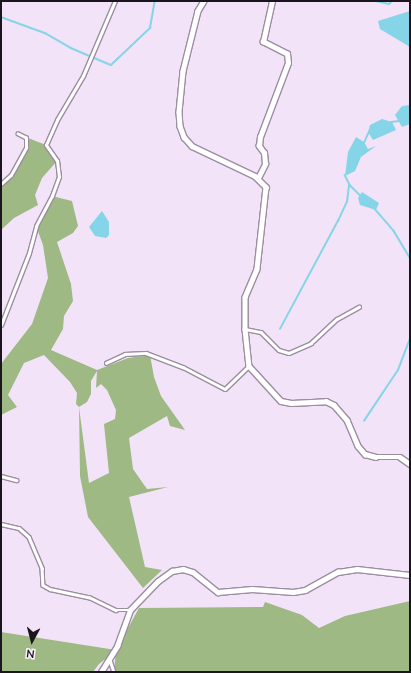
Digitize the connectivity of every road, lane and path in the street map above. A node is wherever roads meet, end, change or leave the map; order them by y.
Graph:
1 (115, 1) edge
2 (204, 1) edge
3 (272, 1) edge
4 (18, 134) dead end
5 (258, 178) junction
6 (1, 184) edge
7 (359, 307) dead end
8 (1, 325) edge
9 (245, 329) junction
10 (106, 362) dead end
11 (249, 366) junction
12 (410, 464) edge
13 (1, 476) edge
14 (16, 480) dead end
15 (1, 524) edge
16 (410, 575) edge
17 (130, 610) junction
18 (110, 660) junction
19 (101, 672) edge
20 (114, 672) edge

1 - 8 lane
2 - 5 street
3 - 5 street
4 - 6 lane
5 - 9 street
7 - 9 lane
9 - 11 street
10 - 11 lane
11 - 12 street
13 - 14 lane
15 - 17 lane
16 - 17 street
17 - 18 street
18 - 19 street
18 - 20 lane

